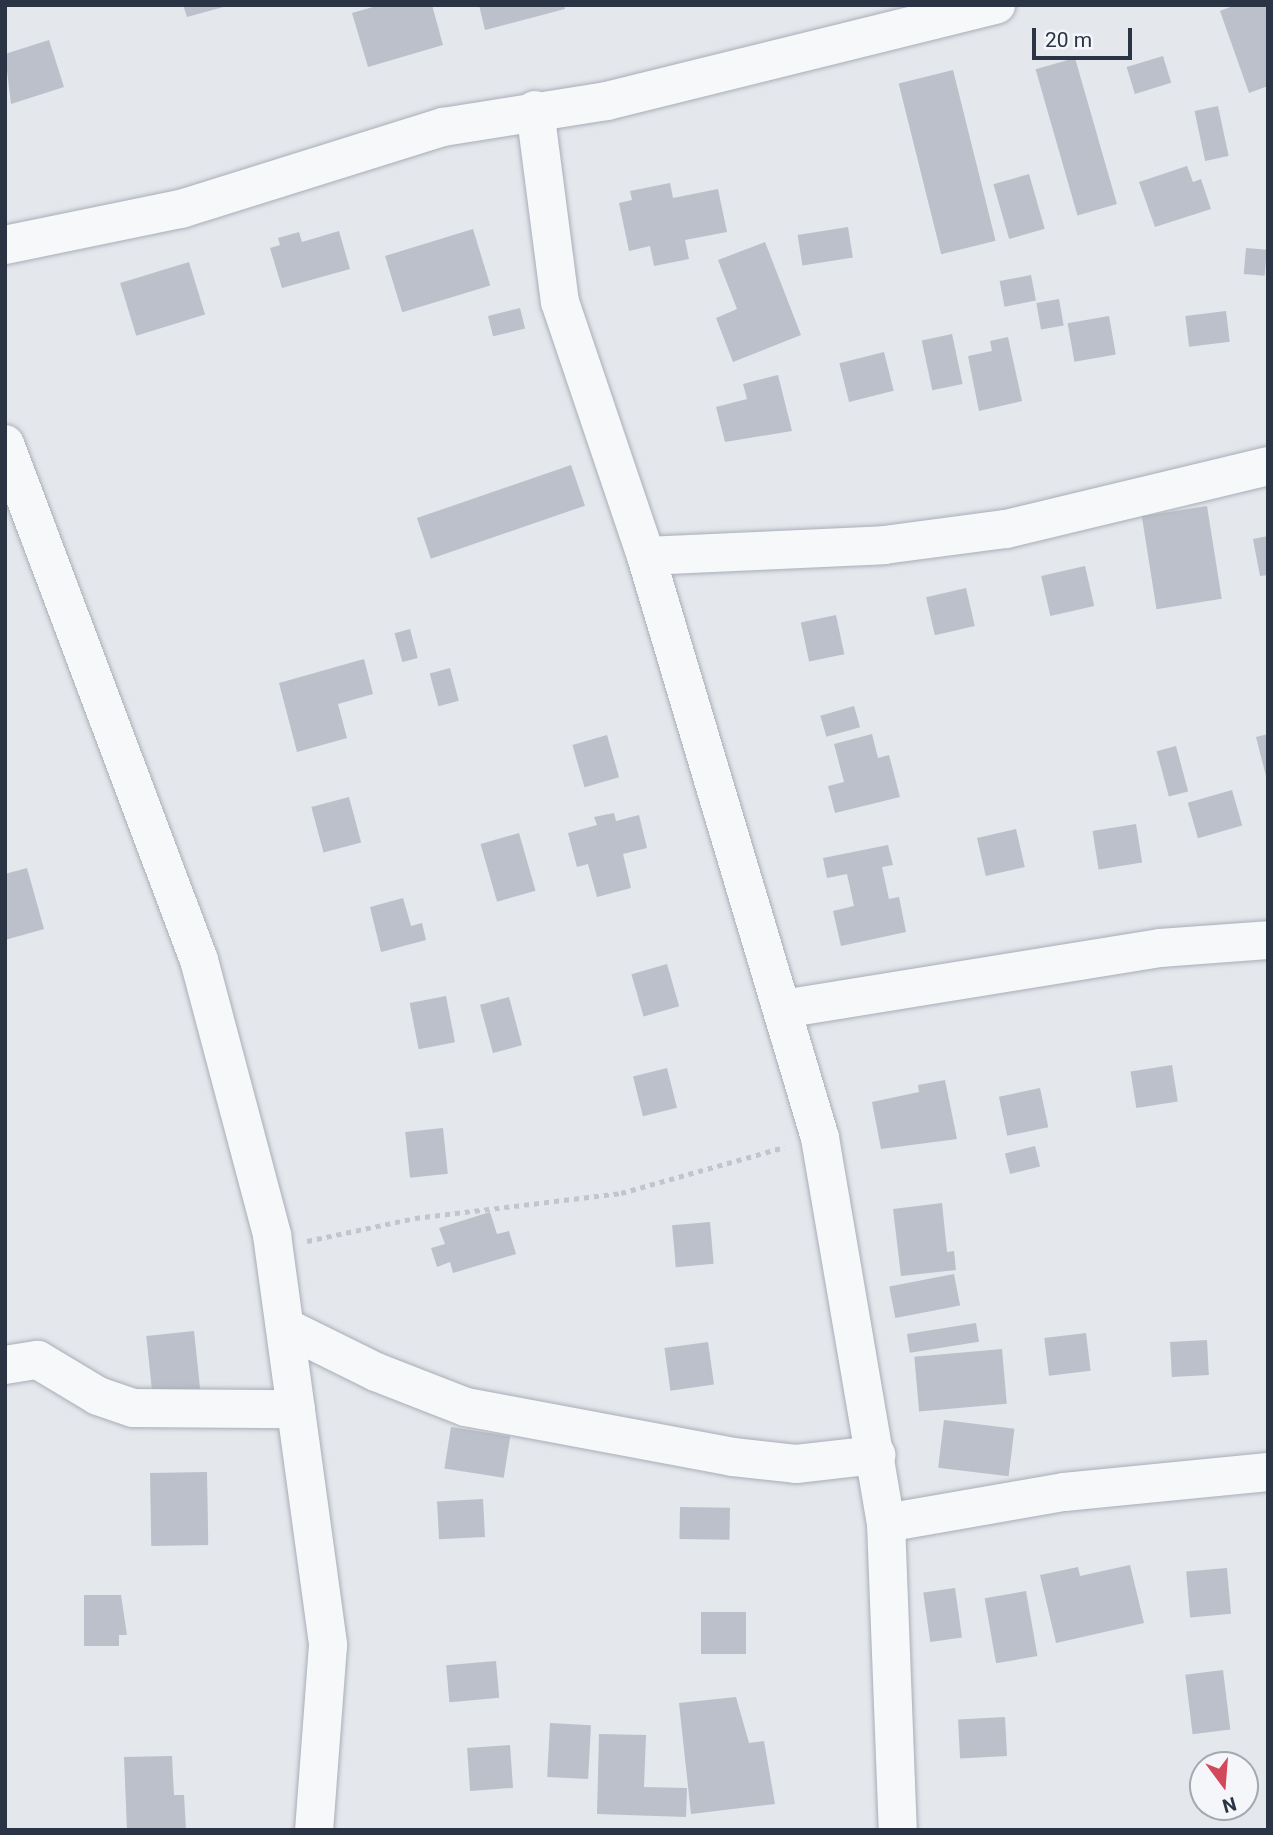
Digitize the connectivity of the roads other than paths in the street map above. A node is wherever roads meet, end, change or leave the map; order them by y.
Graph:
1 (996, 5) edge
2 (535, 110) junction
3 (5, 245) edge
4 (5, 444) edge
5 (1268, 466) edge
6 (646, 556) junction
7 (1268, 940) edge
8 (783, 1009) junction
9 (285, 1327) junction
10 (5, 1365) edge
11 (296, 1409) junction
12 (876, 1455) junction
13 (1268, 1472) edge
14 (886, 1523) junction
15 (314, 1830) edge
16 (898, 1830) edge

1 - 2 street
2 - 3 street
2 - 6 street
4 - 9 street
5 - 6 street
6 - 8 street
7 - 8 street
8 - 12 street
9 - 11 street
9 - 12 street
10 - 11 street
11 - 15 street
12 - 14 street
13 - 14 street
14 - 16 street

